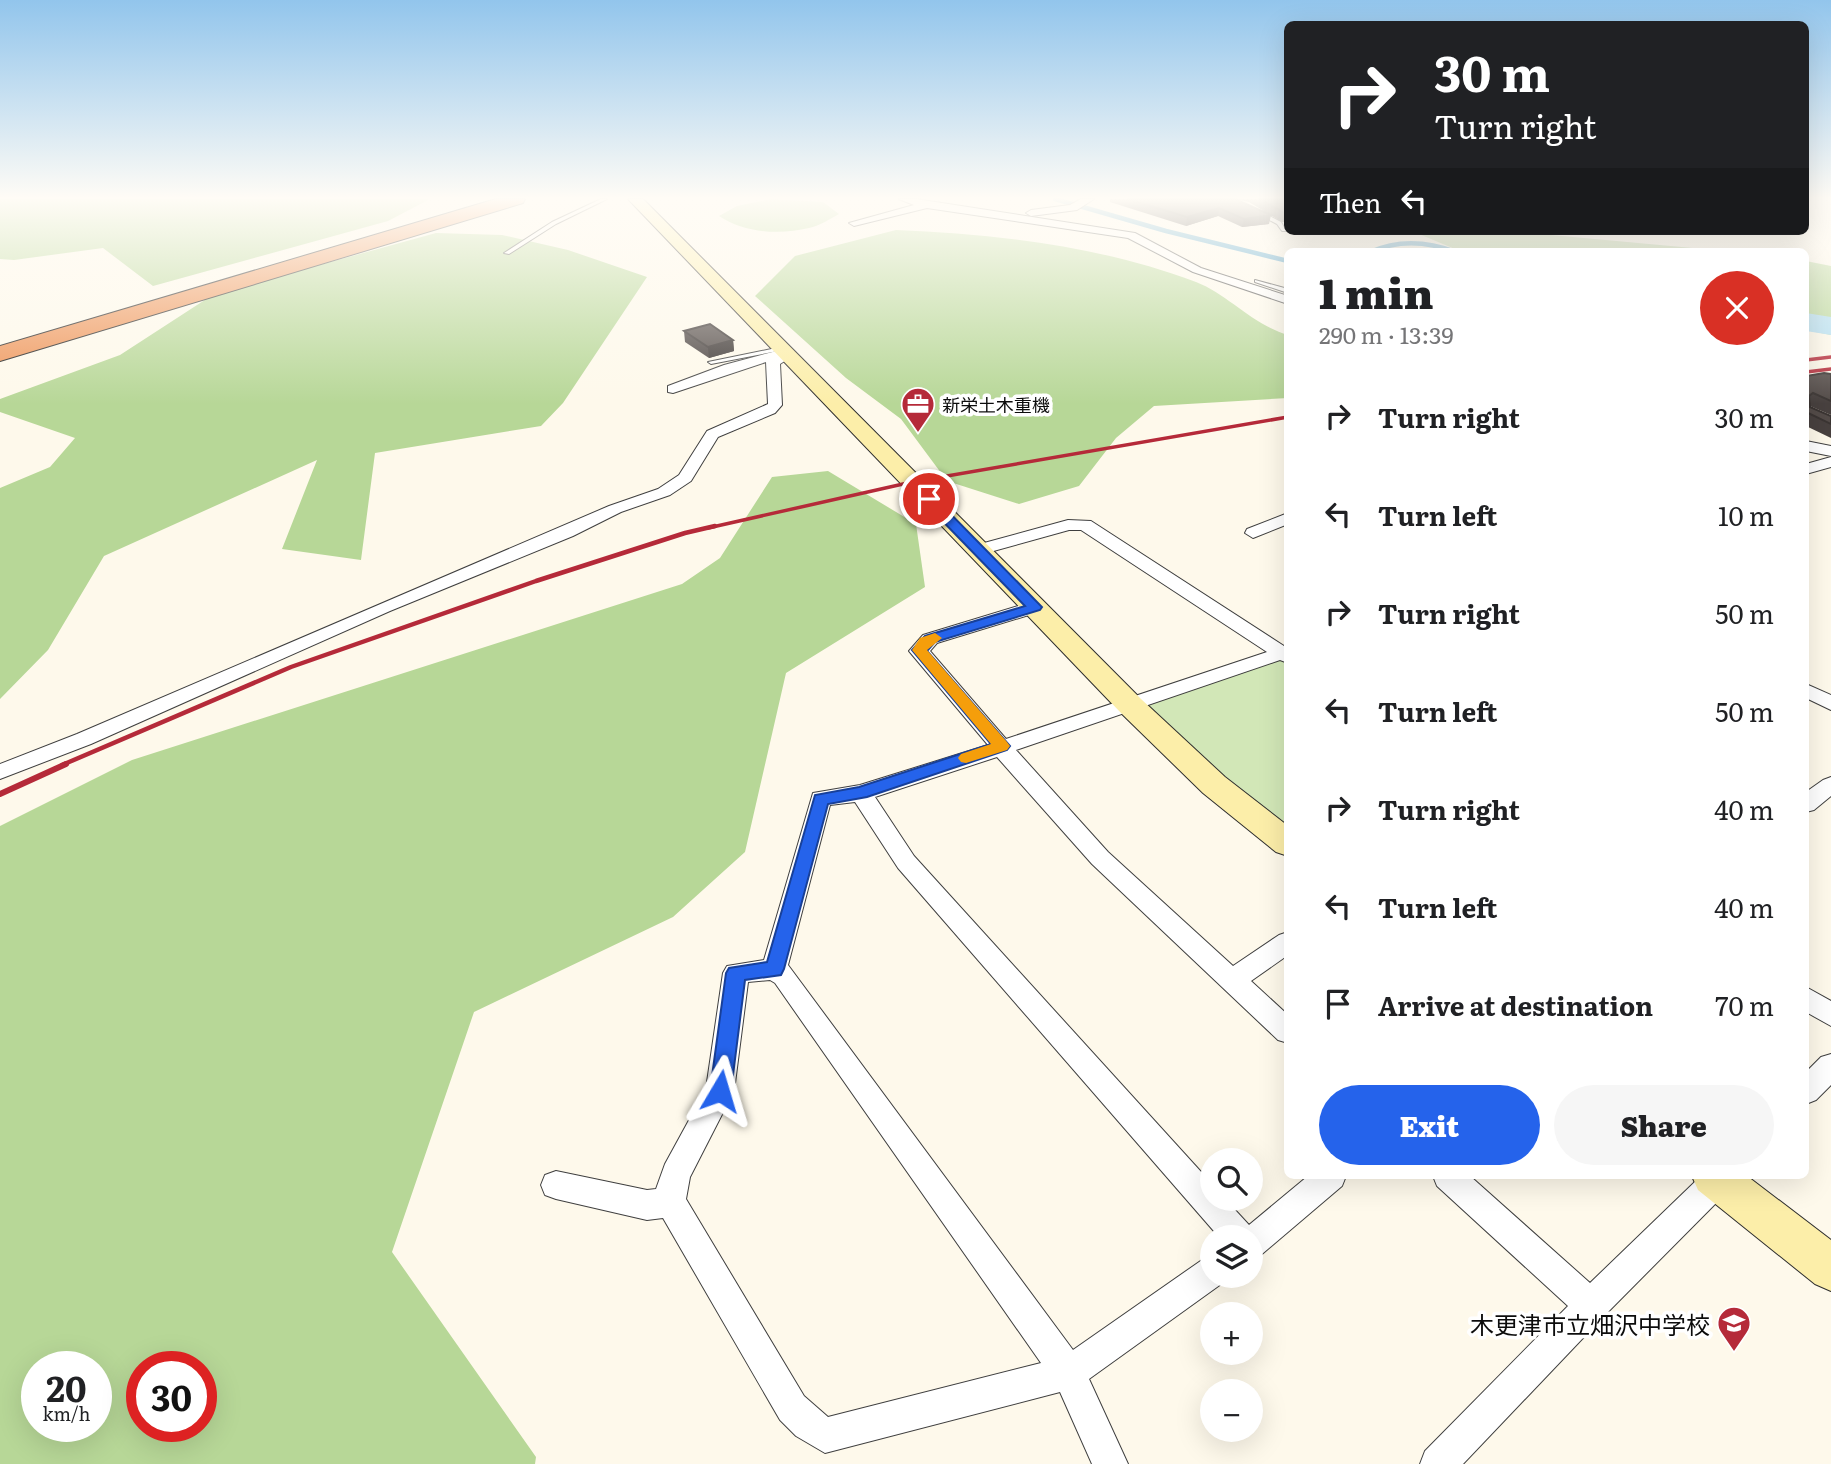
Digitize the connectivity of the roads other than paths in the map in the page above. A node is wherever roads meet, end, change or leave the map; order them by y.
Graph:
1 (259, 267) edge
2 (289, 267) edge
3 (702, 267) edge
4 (1192, 267) edge
5 (1257, 281) dead end
6 (1284, 290) edge
7 (1284, 298) edge
8 (0, 344) edge
9 (784, 352) junction
10 (0, 354) edge
11 (712, 362) edge
12 (673, 389) dead end
13 (1809, 447) edge
14 (1831, 451) edge
15 (1831, 462) edge
16 (1809, 468) edge
17 (1284, 520) edge
18 (1253, 533) dead end
19 (979, 550) junction
20 (1035, 607) junction
21 (1284, 653) edge
22 (1284, 655) edge
23 (1809, 692) edge
24 (1831, 703) edge
25 (1131, 706) junction
26 (1002, 746) junction
27 (0, 772) edge
28 (1831, 785) edge
29 (861, 793) junction
30 (1809, 802) edge
31 (1284, 841) edge
32 (1284, 945) edge
33 (774, 969) junction
34 (1231, 981) junction
35 (1809, 1000) edge
36 (1831, 1015) edge
37 (1284, 1028) edge
38 (1831, 1066) edge
39 (1809, 1088) edge
40 (1327, 1179) edge
41 (1451, 1179) edge
42 (1716, 1179) edge
43 (1720, 1179) edge
44 (556, 1185) dead end
45 (671, 1202) junction
46 (1228, 1225) edge
47 (1263, 1233) edge
48 (1831, 1268) edge
49 (1200, 1280) edge
50 (1591, 1305) junction
51 (1069, 1373) junction
52 (1110, 1464) edge
53 (1437, 1464) edge

1 - 8 highway
2 - 10 highway
3 - 9 street
4 - 7 street
5 - 6 lane
9 - 11 lane
9 - 12 street
9 - 19 street
9 - 27 street
13 - 14 street
15 - 16 street
17 - 18 street
19 - 20 street
19 - 21 street
20 - 25 street
20 - 26 street
22 - 25 street
23 - 24 street
25 - 26 street
25 - 31 street
26 - 29 street
26 - 34 street
28 - 30 street
29 - 33 street
29 - 46 street
32 - 34 street
33 - 45 street
33 - 51 street
34 - 37 street
35 - 36 street
38 - 39 street
40 - 47 street
41 - 50 street
42 - 50 street
43 - 48 street
44 - 45 street
45 - 51 street
49 - 51 street
50 - 53 street
51 - 52 street

